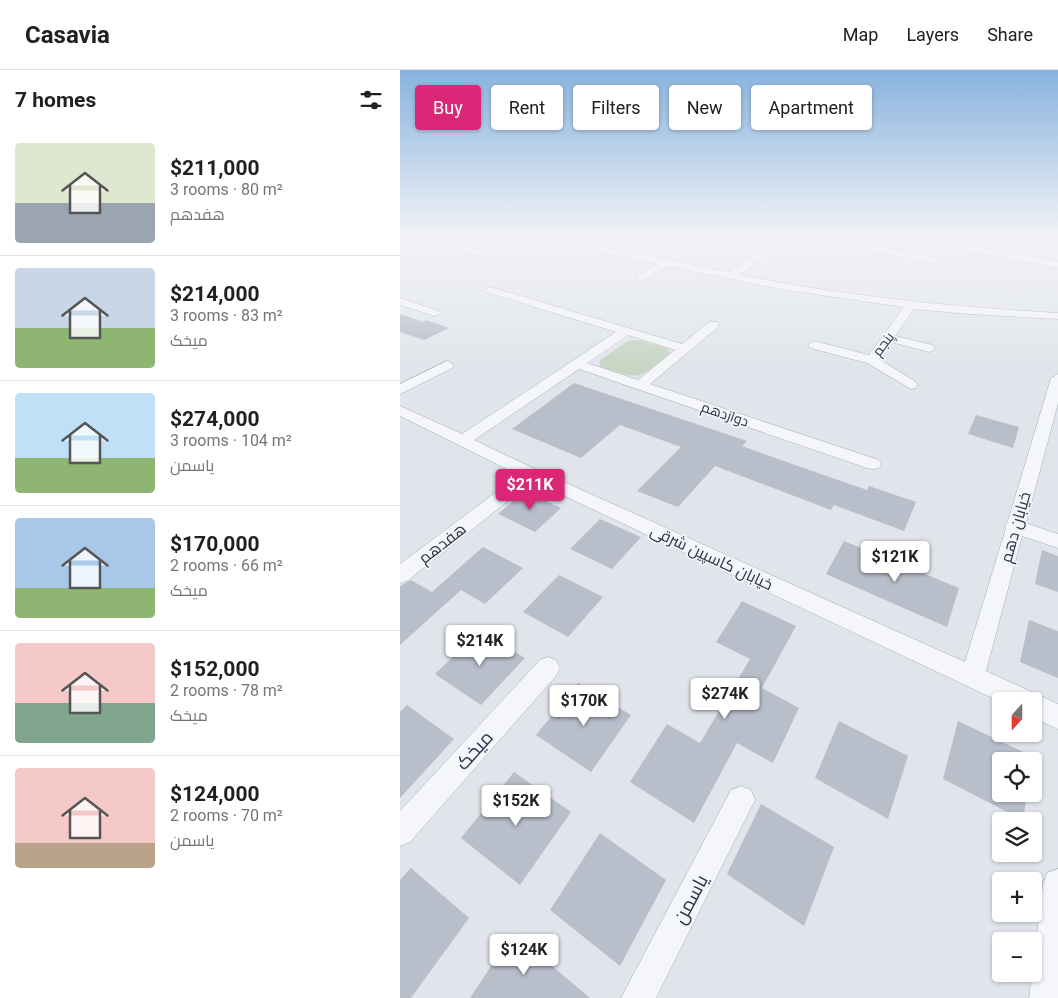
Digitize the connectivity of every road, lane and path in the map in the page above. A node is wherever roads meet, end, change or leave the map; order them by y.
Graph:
1 (762, 281) edge
2 (780, 281) edge
3 (490, 290) dead end
4 (400, 301) edge
5 (911, 305) junction
6 (1058, 310) edge
7 (435, 313) dead end
8 (1058, 316) edge
9 (713, 325) dead end
10 (626, 331) junction
11 (888, 338) junction
12 (814, 345) dead end
13 (929, 348) dead end
14 (684, 349) junction
15 (872, 360) junction
16 (578, 364) junction
17 (447, 365) dead end
18 (1057, 383) edge
19 (640, 385) junction
20 (912, 386) dead end
21 (400, 390) edge
22 (400, 410) edge
23 (462, 440) junction
24 (873, 464) dead end
25 (531, 474) junction
26 (1014, 526) junction
27 (1058, 541) edge
28 (400, 575) edge
29 (548, 668) dead end
30 (972, 676) junction
31 (1006, 692) edge
32 (1042, 710) edge
33 (1058, 717) edge
34 (741, 800) dead end
35 (400, 832) edge
36 (1058, 884) edge
37 (638, 998) edge
38 (1046, 998) edge

1 - 5 street
2 - 6 street
3 - 10 street
4 - 7 street
5 - 8 street
5 - 11 street, پنجم
9 - 14 street
10 - 14 street
10 - 16 street
11 - 13 street
11 - 15 street, پنجم
12 - 15 street, پنجم
14 - 19 street
15 - 20 street
16 - 19 street, دوازدهم
16 - 23 street
17 - 21 street
18 - 26 street, خیابان دهم
19 - 24 street, دوازدهم
22 - 23 street, خیابان کاسپین شرقی
23 - 25 street, خیابان کاسپین شرقی
25 - 28 street, هفدهم
25 - 30 street, خیابان کاسپین شرقی
26 - 27 street
26 - 30 street, خیابان دهم
29 - 35 street, میخک
30 - 31 street, خیابان کاسپین شرقی
32 - 33 street
34 - 37 street, یاسمن
36 - 38 street

